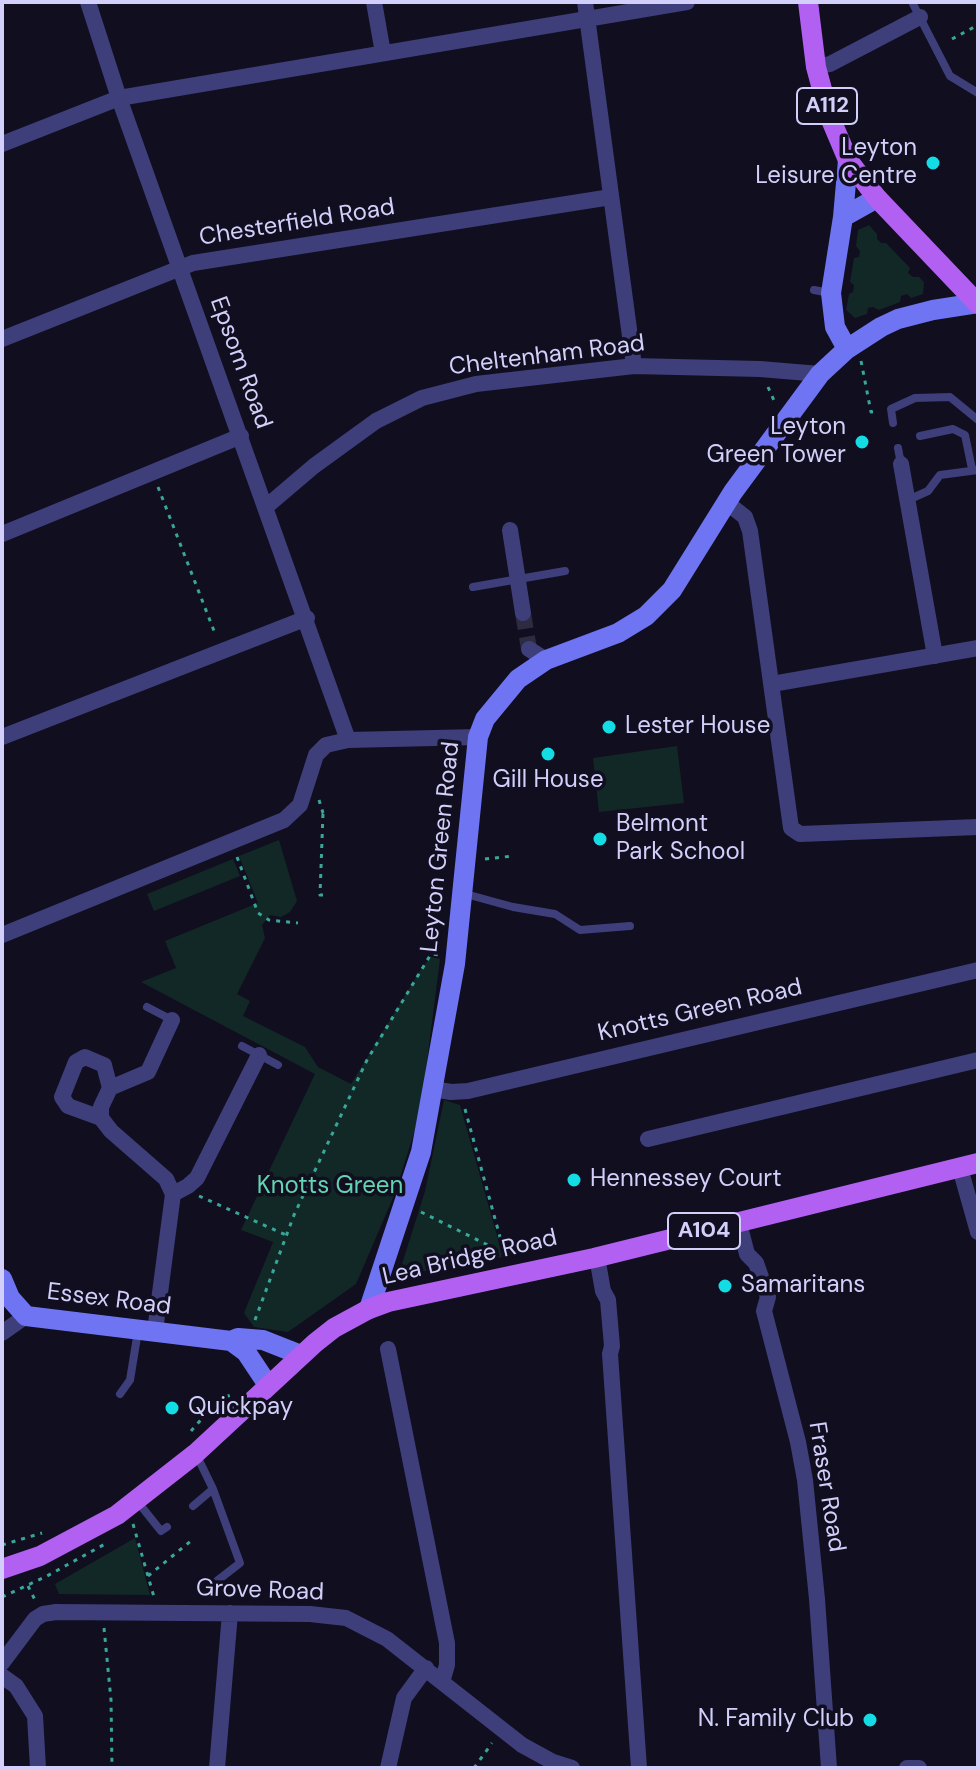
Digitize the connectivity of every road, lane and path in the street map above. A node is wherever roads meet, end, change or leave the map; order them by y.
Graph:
1 (88, 2) edge
2 (374, 2) edge
3 (687, 2) edge
4 (808, 2) edge
5 (586, 10) edge
6 (916, 10) edge
7 (978, 25) edge
8 (952, 39) dead end
9 (383, 53) junction
10 (816, 67) junction
11 (978, 93) edge
12 (119, 98) junction
13 (2, 144) edge
14 (848, 160) junction
15 (611, 197) junction
16 (877, 198) junction
17 (843, 217) junction
18 (180, 269) junction
19 (978, 303) edge
20 (2, 339) edge
21 (852, 345) junction
22 (634, 366) junction
23 (760, 369) junction
24 (820, 374) junction
25 (891, 409) junction
26 (978, 420) edge
27 (893, 423) dead end
28 (784, 424) junction
29 (241, 436) junction
30 (920, 436) dead end
31 (899, 456) dead end
32 (975, 469) edge
33 (152, 472) junction
34 (907, 500) junction
35 (726, 502) junction
36 (267, 506) junction
37 (510, 530) dead end
38 (2, 534) edge
39 (565, 571) dead end
40 (518, 579) junction
41 (473, 587) dead end
42 (523, 613) tunnel mouth
43 (307, 618) junction
44 (978, 648) edge
45 (222, 651) junction
46 (935, 656) junction
47 (772, 684) junction
48 (2, 737) edge
49 (478, 737) junction
50 (348, 740) junction
51 (323, 813) dead end
52 (978, 827) edge
53 (231, 842) junction
54 (513, 856) dead end
55 (464, 861) junction
56 (461, 893) junction
57 (323, 895) dead end
58 (298, 923) dead end
59 (630, 926) dead end
60 (2, 935) edge
61 (431, 954) dead end
62 (978, 970) edge
63 (147, 1007) dead end
64 (172, 1020) joint
65 (242, 1046) dead end
66 (259, 1055) junction
67 (978, 1060) edge
68 (278, 1065) dead end
69 (110, 1088) junction
70 (433, 1089) junction
71 (467, 1111) dead end
72 (101, 1118) junction
73 (648, 1139) dead end
74 (969, 1166) edge
75 (180, 1190) junction
76 (405, 1204) junction
77 (739, 1223) junction
78 (978, 1232) edge
79 (286, 1235) junction
80 (597, 1257) junction
81 (2, 1279) edge
82 (369, 1309) junction
83 (26, 1316) junction
84 (252, 1325) dead end
85 (146, 1330) junction
86 (2, 1333) edge
87 (231, 1341) junction
88 (388, 1349) dead end
89 (301, 1355) junction
90 (268, 1385) junction
91 (238, 1393) dead end
92 (120, 1394) dead end
93 (192, 1444) junction
94 (213, 1489) junction
95 (193, 1506) dead end
96 (135, 1511) junction
97 (167, 1527) dead end
98 (41, 1533) dead end
99 (192, 1540) dead end
100 (2, 1545) edge
101 (101, 1547) dead end
102 (2, 1569) edge
103 (148, 1576) junction
104 (213, 1584) dead end
105 (2, 1597) edge
106 (103, 1612) junction
107 (158, 1612) junction
108 (230, 1613) junction
109 (2, 1663) edge
110 (426, 1668) junction
111 (2, 1676) edge
112 (442, 1682) junction
113 (501, 1730) junction
114 (38, 1768) edge
115 (112, 1768) edge
116 (217, 1768) edge
117 (388, 1768) edge
118 (474, 1768) edge
119 (572, 1768) edge
120 (639, 1768) edge
121 (829, 1768) edge
122 (907, 1768) edge
123 (919, 1768) edge

1 - 12 street, Epsom Road
2 - 9 street
3 - 5 street
4 - 10 main road, A112
5 - 9 street
5 - 15 street
6 - 10 street
6 - 11 lane
7 - 8 path
9 - 12 street
10 - 14 main road, A112
12 - 13 street
12 - 18 street, Epsom Road
14 - 16 main road, A112
14 - 17 main road
15 - 18 street, Chesterfield Road
15 - 22 street
16 - 17 main road
16 - 19 main road, A112
17 - 21 main road
18 - 20 street, Chesterfield Road
18 - 29 street, Epsom Road
19 - 21 main road, Leyton Green Road
21 - 24 main road, Leyton Green Road
21 - 25 path
22 - 23 street, Cheltenham Road
22 - 36 street, Cheltenham Road
23 - 24 street, Cheltenham Road
23 - 28 path
24 - 28 main road, Leyton Green Road
25 - 26 lane
25 - 27 lane
28 - 35 main road, Leyton Green Road
29 - 33 street
29 - 36 street, Epsom Road
30 - 32 lane
31 - 34 street
32 - 34 lane
33 - 38 street
33 - 45 path
34 - 46 street
35 - 47 street
35 - 49 main road, Leyton Green Road
36 - 43 street, Epsom Road
37 - 40 street
39 - 40 lane
40 - 41 lane
40 - 42 street
43 - 45 street
43 - 50 street, Epsom Road
44 - 46 street
45 - 48 street
46 - 47 street
47 - 52 street
49 - 50 street
49 - 55 main road, Leyton Green Road
50 - 53 street
51 - 57 path
53 - 58 path
53 - 60 street
54 - 55 path
55 - 56 main road, Leyton Green Road
56 - 59 lane
56 - 70 main road, Leyton Green Road
61 - 79 path
62 - 70 street, Knotts Green Road
63 - 64 lane
64 - 69 street
65 - 66 lane
66 - 68 lane
66 - 75 street
67 - 73 street
69 - 72 street
69 - 72 street
70 - 76 main road, Leyton Green Road
71 - 76 path
72 - 75 street
74 - 77 main road, Lea Bridge Road / A104
74 - 78 street
75 - 79 path
75 - 85 street
76 - 82 main road, Leyton Green Road
77 - 80 main road, Lea Bridge Road / A104
77 - 121 street, Fraser Road
79 - 84 path
80 - 82 main road, Lea Bridge Road / A104
80 - 120 street
81 - 83 main road, Essex Road
82 - 89 main road, Lea Bridge Road / A104
83 - 85 main road, Essex Road
83 - 86 street
85 - 87 main road, Essex Road
85 - 92 lane
87 - 89 main road, Essex Road
87 - 90 main road
88 - 112 street
89 - 90 main road, Lea Bridge Road / A104
90 - 93 main road, Lea Bridge Road / A104
91 - 93 path
93 - 94 lane
93 - 96 main road, Lea Bridge Road / A104
94 - 95 lane
94 - 104 lane
96 - 97 lane
96 - 102 main road, Lea Bridge Road / A104
96 - 103 path
98 - 100 path
99 - 103 path
101 - 105 path
103 - 107 path
106 - 107 street, Grove Road
106 - 109 street, Grove Road
106 - 115 path
107 - 108 street, Grove Road
108 - 110 street, Grove Road
108 - 116 street
110 - 112 street, Grove Road
110 - 117 street
111 - 114 street
112 - 113 street, Grove Road
113 - 118 path
113 - 119 street, Grove Road
122 - 123 street

